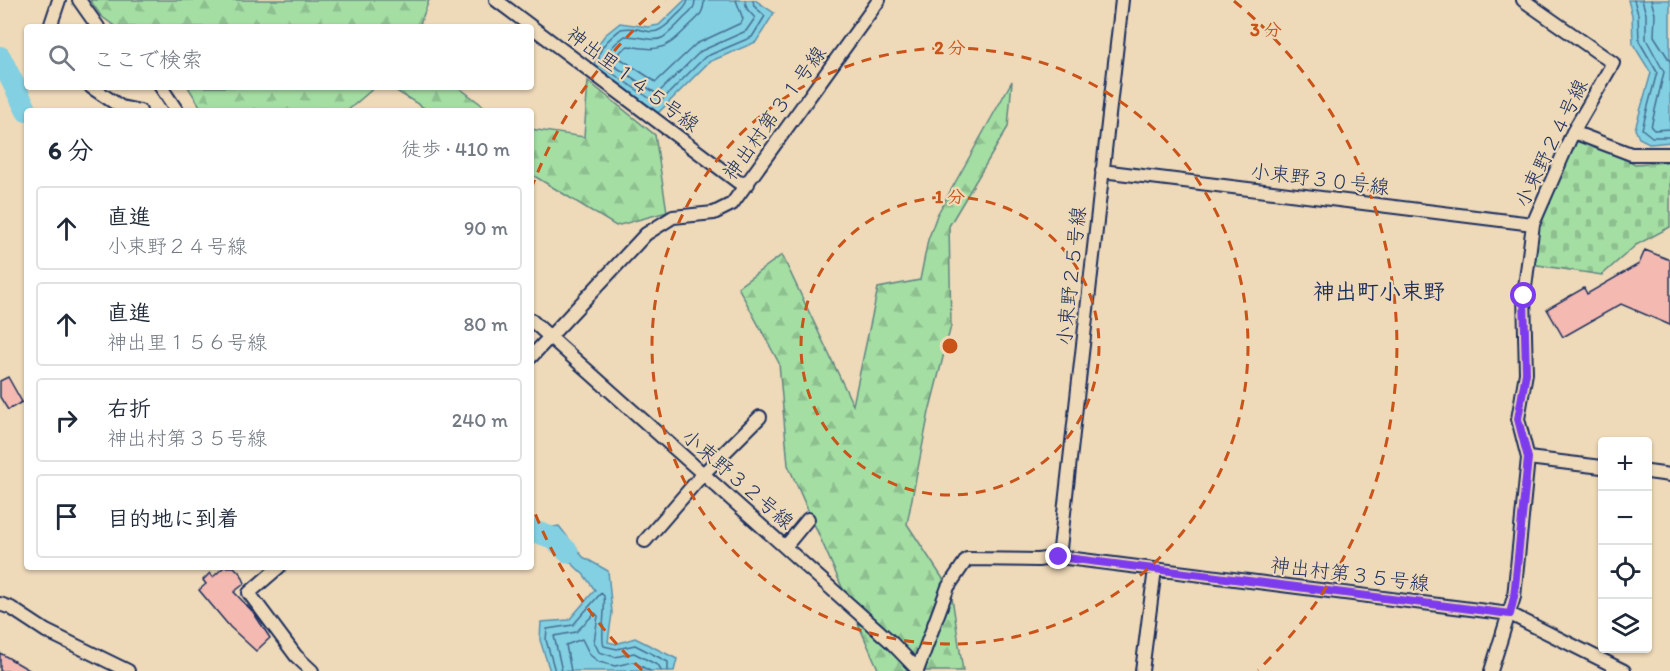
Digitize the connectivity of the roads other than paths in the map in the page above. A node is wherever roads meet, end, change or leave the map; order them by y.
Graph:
1 (59, 0) edge
2 (79, 0) edge
3 (496, 0) edge
4 (879, 0) edge
5 (1122, 0) edge
6 (1523, 0) edge
7 (51, 24) edge
8 (96, 24) edge
9 (528, 24) edge
10 (534, 29) edge
11 (96, 90) edge
12 (163, 90) edge
13 (129, 108) edge
14 (175, 108) edge
15 (1573, 132) junction
16 (1670, 154) edge
17 (1102, 171) junction
18 (748, 184) junction
19 (1533, 224) junction
20 (534, 323) edge
21 (550, 337) junction
22 (534, 354) edge
23 (760, 417) dead end
24 (1528, 458) junction
25 (1598, 467) edge
26 (1652, 473) edge
27 (702, 475) junction
28 (1670, 475) edge
29 (808, 519) dead end
30 (645, 541) dead end
31 (785, 547) junction
32 (1059, 557) junction
33 (1155, 569) junction
34 (276, 570) edge
35 (0, 604) edge
36 (1510, 614) junction
37 (917, 670) edge
38 (128, 671) edge
39 (312, 671) edge
40 (1142, 671) edge
41 (1491, 671) edge
42 (1624, 671) edge

1 - 7 street
2 - 8 street
3 - 9 street, 神出里１４５号線
4 - 18 street, 神出村第３１号線
5 - 17 street, 小束野２５号線
6 - 15 street, 小束野２４号線
10 - 18 street, 神出里１４５号線
11 - 13 street
12 - 14 street
15 - 16 street
15 - 19 street, 小束野２４号線
17 - 19 street, 小束野３０号線
17 - 32 street, 小束野２５号線
18 - 21 street, 神出村第３１号線
19 - 24 street, 小束野２４号線
20 - 21 street, 小束野３２号線
21 - 22 street, 神出村第３１号線
21 - 27 street, 小束野３２号線
23 - 27 street
24 - 25 street
24 - 36 street
26 - 28 street
27 - 30 street
27 - 31 street, 小束野３２号線
29 - 31 street
31 - 37 street, 小束野３２号線
32 - 33 street, 神出村第３５号線
32 - 37 street, 神出村第３５号線
33 - 36 street, 神出村第３５号線
33 - 40 street
34 - 39 street
35 - 38 street
36 - 41 street
36 - 42 street, 神出村第３５号線

